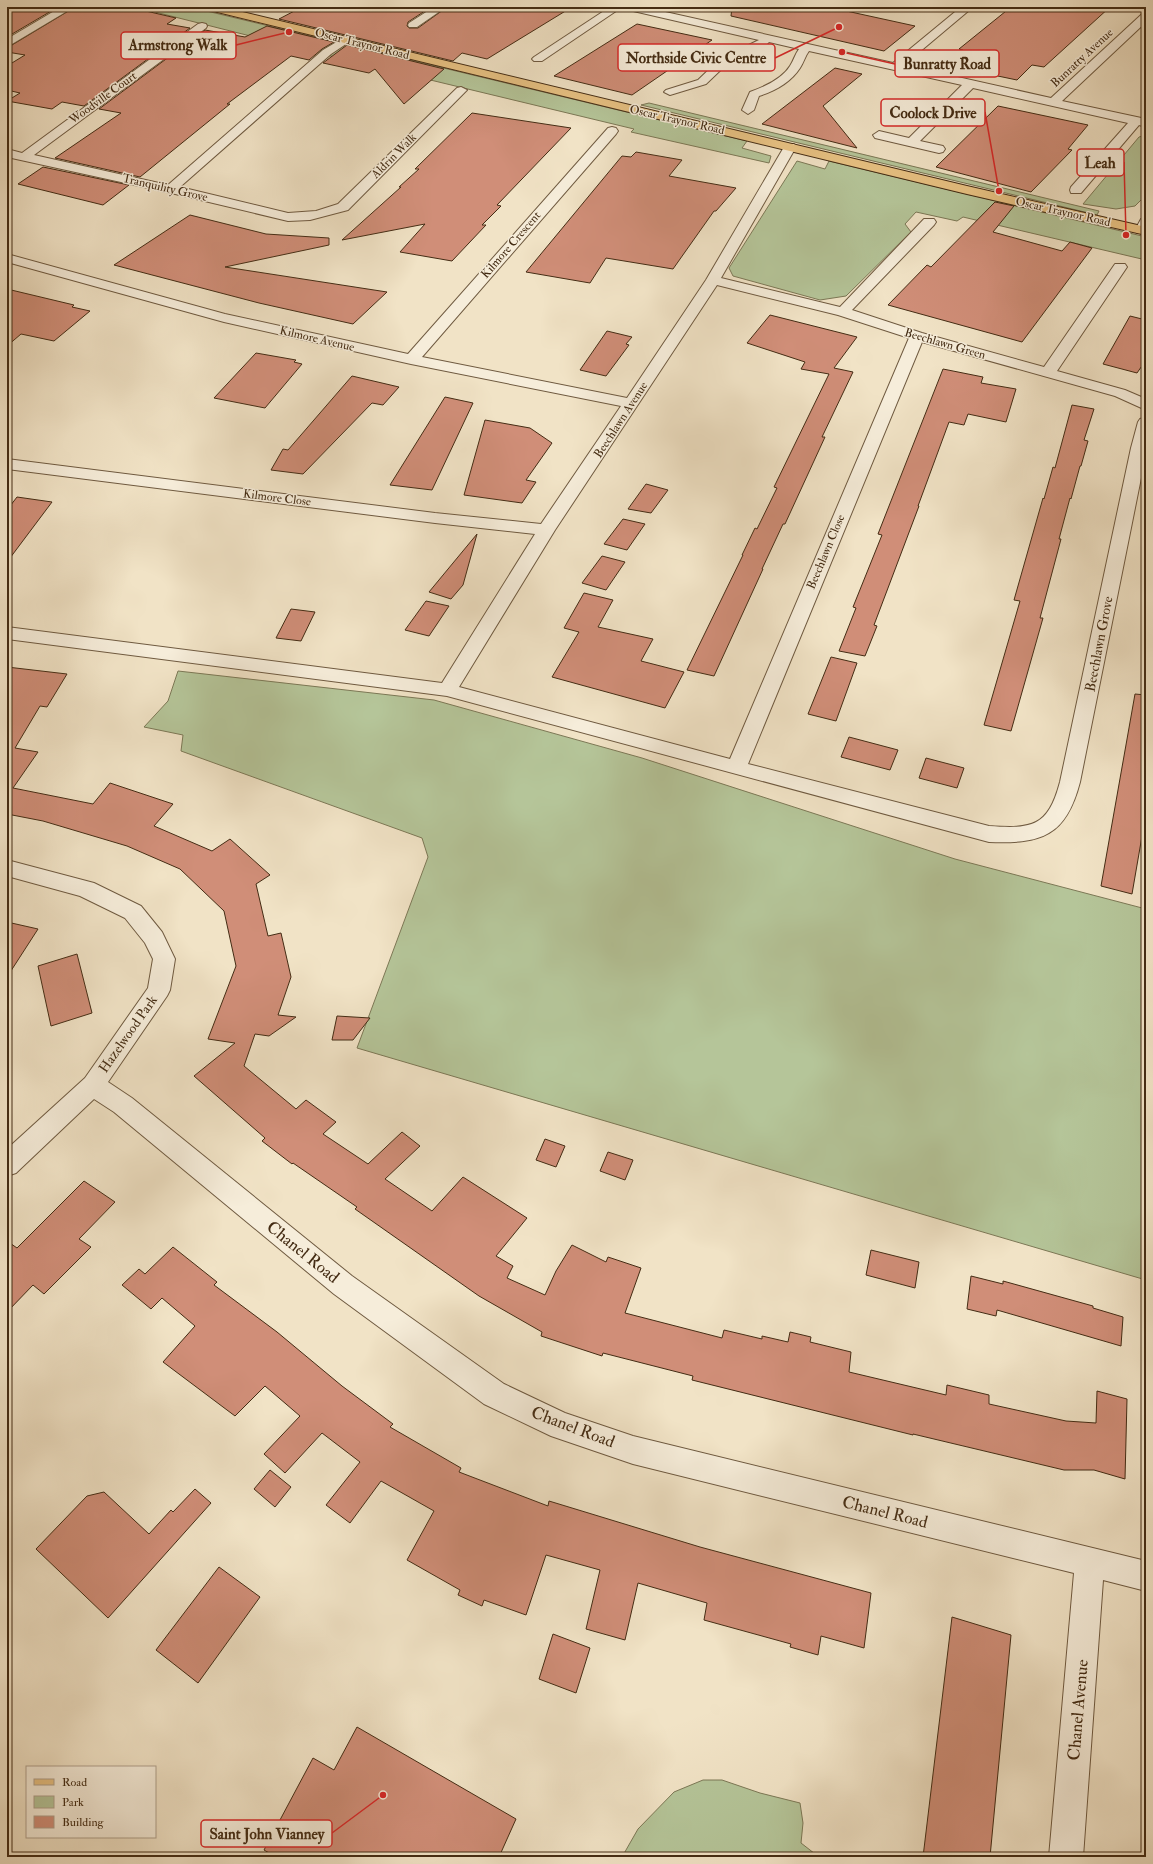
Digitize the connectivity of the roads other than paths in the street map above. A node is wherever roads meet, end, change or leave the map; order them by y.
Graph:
1 (69, 7) edge
2 (209, 7) edge
3 (441, 7) edge
4 (617, 7) edge
5 (629, 7) edge
6 (968, 7) edge
7 (699, 11) dead end
8 (1146, 16) edge
9 (688, 20) junction
10 (413, 25) dead end
11 (202, 26) dead end
12 (768, 38) junction
13 (345, 40) junction
14 (7, 44) edge
15 (807, 47) junction
16 (538, 59) dead end
17 (896, 66) junction
18 (970, 84) junction
19 (461, 90) dead end
20 (670, 92) dead end
21 (1054, 102) junction
22 (748, 110) dead end
23 (1141, 122) edge
24 (612, 131) dead end
25 (879, 135) dead end
26 (911, 143) junction
27 (790, 147) junction
28 (940, 149) dead end
29 (7, 153) edge
30 (24, 157) junction
31 (171, 189) junction
32 (1076, 190) dead end
33 (323, 215) joint
34 (929, 222) dead end
35 (1145, 227) edge
36 (7, 258) edge
37 (1120, 267) dead end
38 (713, 280) junction
39 (844, 312) junction
40 (916, 336) junction
41 (411, 360) junction
42 (1048, 373) junction
43 (631, 403) junction
44 (1146, 410) edge
45 (1142, 448) edge
46 (7, 464) edge
47 (546, 530) junction
48 (7, 633) edge
49 (447, 690) junction
50 (736, 768) junction
51 (7, 868) edge
52 (93, 1085) junction
53 (7, 1165) edge
54 (1090, 1562) junction
55 (1146, 1576) edge
56 (1066, 1857) edge

1 - 14 street
2 - 13 main road, Oscar Traynor Road
3 - 10 street
4 - 16 street
5 - 9 street
6 - 17 street
7 - 9 street
8 - 21 street, Bunratty Avenue
9 - 12 street
11 - 30 street, Woodville Court
12 - 15 street
12 - 20 street
13 - 27 main road, Oscar Traynor Road
13 - 31 street
15 - 17 street
15 - 22 street
17 - 18 street
18 - 21 street
18 - 26 street
19 - 33 street, Aldrin Walk
21 - 23 street
23 - 32 street
24 - 41 street, Kilmore Crescent
25 - 26 street
26 - 28 street
27 - 35 main road, Oscar Traynor Road
27 - 38 street, Beechlawn Avenue
29 - 30 street, Tranquility Grove
30 - 31 street, Tranquility Grove
31 - 33 street, Tranquility Grove
34 - 39 street
36 - 41 street, Kilmore Avenue
37 - 42 street
38 - 39 street, Beechlawn Green
38 - 43 street, Beechlawn Avenue
39 - 40 street, Beechlawn Green
40 - 42 street, Beechlawn Green
40 - 50 street, Beechlawn Close
41 - 43 street, Kilmore Avenue
42 - 44 street, Beechlawn Green
43 - 47 street, Beechlawn Avenue
44 - 45 street, Beechlawn Grove
45 - 50 street, Beechlawn Grove
46 - 47 street, Kilmore Close
47 - 49 street, Beechlawn Avenue
48 - 49 street, Beechlawn Grove
49 - 50 street, Beechlawn Grove
51 - 52 street, Hazelwood Park
52 - 53 street, Hazelwood Park
52 - 54 street, Chanel Road
54 - 55 street, Chanel Road
54 - 56 street, Chanel Avenue

